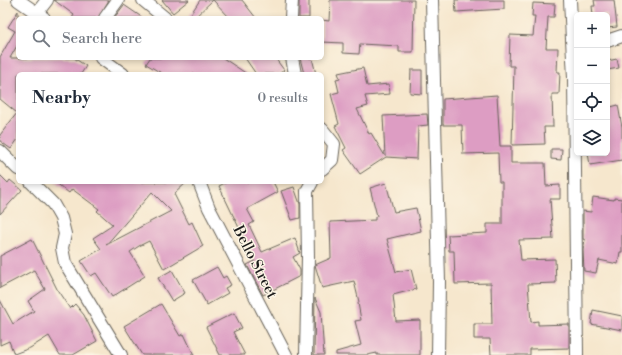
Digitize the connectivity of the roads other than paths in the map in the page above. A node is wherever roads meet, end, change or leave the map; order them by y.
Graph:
1 (18, 0) edge
2 (47, 0) edge
3 (118, 0) edge
4 (143, 0) edge
5 (292, 0) edge
6 (432, 0) edge
7 (570, 0) edge
8 (40, 16) edge
9 (106, 16) edge
10 (163, 16) edge
11 (291, 16) edge
12 (622, 36) edge
13 (610, 40) edge
14 (575, 48) edge
15 (104, 60) edge
16 (292, 60) edge
17 (120, 72) edge
18 (295, 72) edge
19 (575, 84) edge
20 (324, 132) edge
21 (0, 151) edge
22 (16, 167) edge
23 (324, 167) edge
24 (33, 184) edge
25 (200, 184) edge
26 (311, 184) edge
27 (121, 355) edge
28 (286, 355) edge
29 (306, 355) edge
30 (438, 355) edge
31 (577, 355) edge

1 - 8 street
2 - 8 street
3 - 9 street
4 - 10 street
5 - 11 street
6 - 30 street
7 - 14 street
12 - 13 street
15 - 17 street
16 - 18 street
19 - 31 street
20 - 23 street
21 - 22 street
24 - 27 street
25 - 28 street, Bello Street
26 - 29 street

